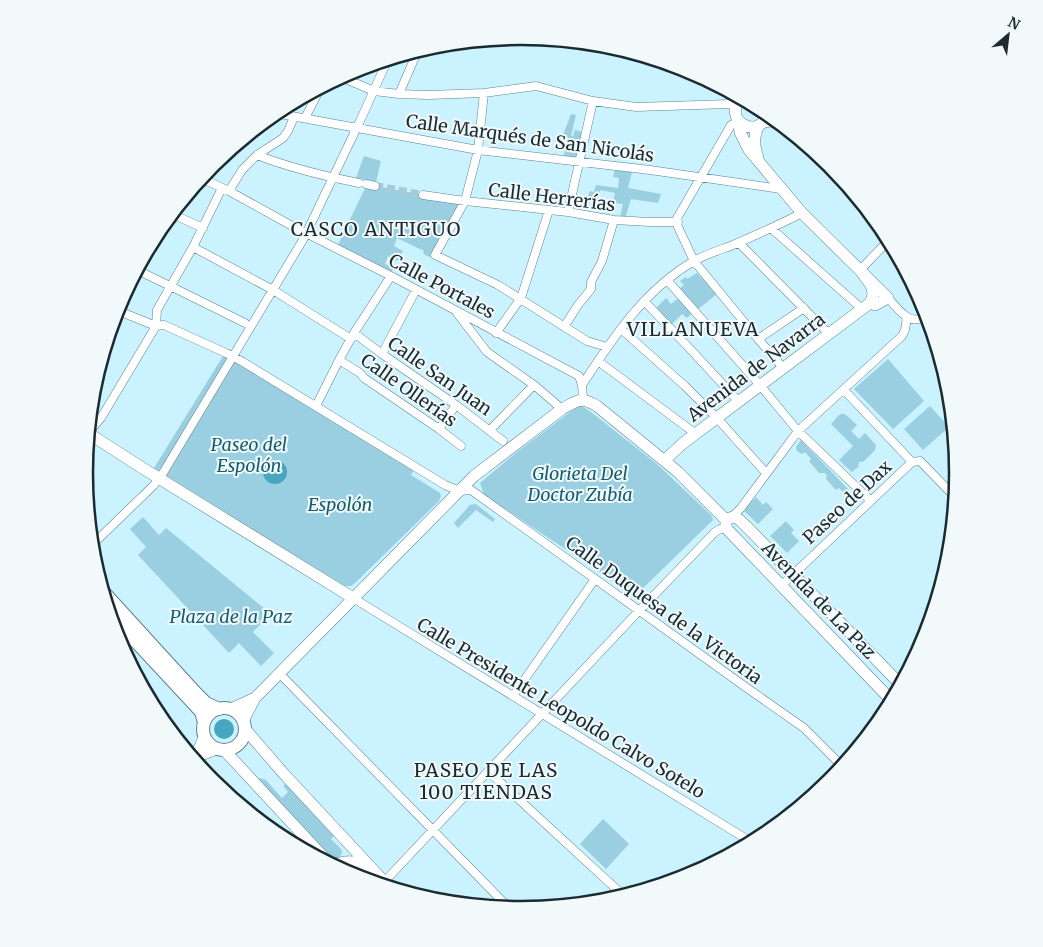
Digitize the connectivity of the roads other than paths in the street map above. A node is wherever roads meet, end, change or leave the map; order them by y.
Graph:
1 (414, 59) edge
2 (384, 68) edge
3 (351, 81) edge
4 (374, 91) junction
5 (484, 93) junction
6 (399, 94) junction
7 (316, 98) edge
8 (593, 101) junction
9 (738, 103) edge
10 (739, 103) edge
11 (286, 115) edge
12 (294, 117) junction
13 (305, 118) junction
14 (764, 120) edge
15 (739, 121) junction
16 (356, 128) junction
17 (478, 150) junction
18 (257, 156) junction
19 (758, 159) junction
20 (580, 162) junction
21 (700, 177) junction
22 (333, 178) junction
23 (209, 181) edge
24 (375, 186) tunnel mouth
25 (225, 189) junction
26 (782, 189) junction
27 (423, 195) tunnel mouth
28 (465, 201) junction
29 (550, 210) junction
30 (568, 212) junction
31 (802, 213) junction
32 (179, 217) edge
33 (614, 220) junction
34 (678, 222) junction
35 (203, 228) junction
36 (772, 229) junction
37 (306, 233) junction
38 (739, 243) junction
39 (884, 245) edge
40 (193, 247) junction
41 (694, 261) junction
42 (860, 270) junction
43 (143, 273) edge
44 (391, 276) junction
45 (667, 280) junction
46 (170, 286) junction
47 (273, 290) junction
48 (416, 290) junction
49 (521, 298) junction
50 (888, 298) junction
51 (644, 301) junction
52 (866, 306) junction
53 (804, 308) junction
54 (454, 310) junction
55 (125, 313) edge
56 (907, 317) junction
57 (920, 319) edge
58 (245, 323) dead end
59 (156, 326) junction
60 (564, 327) junction
61 (621, 329) junction
62 (496, 333) junction
63 (829, 334) junction
64 (355, 336) junction
65 (758, 340) junction
66 (607, 347) junction
67 (382, 354) junction
68 (233, 356) junction
69 (339, 360) junction
70 (598, 361) junction
71 (784, 369) junction
72 (534, 385) junction
73 (582, 385) junction
74 (760, 386) junction
75 (844, 390) junction
76 (579, 400) junction
77 (739, 402) junction
78 (456, 405) junction
79 (316, 406) junction
80 (562, 409) junction
81 (717, 418) junction
82 (96, 423) edge
83 (439, 429) junction
84 (490, 430) junction
85 (798, 431) junction
86 (696, 434) junction
87 (95, 437) edge
88 (503, 441) dead end
89 (462, 446) dead end
90 (665, 460) junction
91 (912, 462) junction
92 (766, 473) junction
93 (159, 478) junction
94 (459, 491) junction
95 (949, 491) edge
96 (870, 501) junction
97 (728, 522) junction
98 (98, 537) edge
99 (793, 574) junction
100 (595, 579) junction
101 (781, 586) junction
102 (353, 598) junction
103 (113, 602) edge
104 (639, 611) junction
105 (122, 627) edge
106 (279, 673) junction
107 (897, 681) edge
108 (513, 696) junction
109 (887, 697) edge
110 (255, 698) junction
111 (225, 709) junction
112 (542, 714) junction
113 (204, 722) junction
114 (244, 725) junction
115 (204, 737) junction
116 (220, 749) junction
117 (197, 753) edge
118 (200, 757) edge
119 (838, 762) edge
120 (488, 771) junction
121 (433, 830) junction
122 (746, 839) edge
123 (348, 843) junction
124 (315, 849) edge
125 (344, 862) joint
126 (372, 868) junction
127 (381, 878) edge
128 (391, 881) edge
129 (618, 891) edge
130 (503, 901) edge

1 - 6 street
2 - 4 street
3 - 4 street
4 - 6 street
4 - 16 street
5 - 6 street
5 - 8 street
5 - 17 street
7 - 13 street
8 - 9 street
8 - 20 street
10 - 15 main road
11 - 12 street, Calle Marqués de San Nicolás
12 - 13 street, Calle Marqués de San Nicolás
12 - 18 street
13 - 16 street, Calle Marqués de San Nicolás
14 - 15 main road
14 - 19 main road
15 - 19 main road
15 - 21 street
16 - 17 street, Calle Marqués de San Nicolás
16 - 22 street
17 - 20 street, Calle Marqués de San Nicolás
17 - 28 street
18 - 22 street
18 - 25 street
19 - 26 main road
20 - 21 street, Calle Marqués de San Nicolás
20 - 30 street
21 - 26 street, Calle Marqués de San Nicolás
21 - 34 street
22 - 24 street
22 - 37 street
23 - 25 street, Calle Portales
25 - 35 street
25 - 37 street, Calle Portales
26 - 31 main road
27 - 28 street, Calle Herrerías
28 - 29 street, Calle Herrerías
28 - 49 street
29 - 30 street, Calle Herrerías
29 - 49 street
30 - 33 street, Calle Herrerías
31 - 36 street
31 - 42 main road
32 - 35 street
33 - 34 street, Calle Herrerías
33 - 60 street
34 - 41 street
35 - 40 street
36 - 38 street
36 - 52 street
37 - 44 street, Calle Portales
37 - 47 street
38 - 41 street
38 - 53 street
39 - 42 street
40 - 46 street
40 - 47 street, Calle San Juan
41 - 45 street
41 - 65 street
42 - 50 main road
42 - 52 main road
43 - 46 street
44 - 48 street, Calle Portales
44 - 64 street
45 - 51 street
45 - 74 street
46 - 58 street
46 - 59 street
47 - 64 street, Calle San Juan
47 - 68 street
48 - 54 street, Calle Portales
48 - 67 street
49 - 60 street
49 - 62 street
50 - 52 main road, Avenida de Navarra
50 - 56 street
51 - 61 street
51 - 77 street
52 - 63 main road, Avenida de Navarra
53 - 63 street
53 - 65 street
54 - 62 street, Calle Portales
54 - 72 street
55 - 59 street, Calle Duquesa de la Victoria
56 - 57 street
56 - 75 street
59 - 68 street, Calle Duquesa de la Victoria
59 - 82 street
60 - 66 street
61 - 66 street
61 - 81 street
62 - 73 street, Calle Portales
63 - 71 main road, Avenida de Navarra
64 - 67 street, Calle San Juan
64 - 69 street
65 - 71 street
66 - 70 street
67 - 78 street, Calle San Juan
68 - 79 street, Calle Duquesa de la Victoria
68 - 93 street
69 - 79 street
69 - 83 street, Calle Ollerías
70 - 73 street
70 - 86 street
71 - 74 main road, Avenida de Navarra
72 - 80 street
72 - 84 street
73 - 76 street
74 - 77 main road, Avenida de Navarra
74 - 85 street
75 - 85 street
75 - 91 street
76 - 80 main road
76 - 90 main road, Avenida de La Paz
77 - 81 main road, Avenida de Navarra
78 - 83 street
78 - 84 street, Calle San Juan
79 - 94 street, Calle Duquesa de la Victoria
80 - 94 main road
81 - 86 main road, Avenida de Navarra
81 - 92 street
83 - 89 street, Calle Ollerías
84 - 88 street, Calle San Juan
85 - 92 street
85 - 96 street
86 - 90 main road, Avenida de Navarra
87 - 93 main road
90 - 97 main road, Avenida de La Paz
91 - 95 street
91 - 96 street, Paseo de Dax
92 - 97 street
93 - 98 street
93 - 102 main road
94 - 100 street, Calle Duquesa de la Victoria
94 - 102 main road
96 - 99 street, Paseo de Dax
97 - 99 main road, Avenida de La Paz
97 - 101 main road, Avenida de La Paz
97 - 104 street
99 - 101 street, Paseo de Dax
99 - 107 main road, Avenida de La Paz
100 - 104 street, Calle Duquesa de la Victoria
100 - 108 street
101 - 109 main road, Avenida de La Paz
102 - 106 main road
102 - 108 street, Calle Presidente Leopoldo Calvo Sotelo
103 - 111 main road
104 - 112 street
104 - 119 street, Calle Duquesa de la Victoria
105 - 113 main road
106 - 110 main road
106 - 121 street
108 - 112 street, Calle Presidente Leopoldo Calvo Sotelo
110 - 111 main road
110 - 114 main road
111 - 113 main road
111 - 114 main road
112 - 120 street
112 - 122 street, Calle Presidente Leopoldo Calvo Sotelo
113 - 115 main road
114 - 116 main road
114 - 123 main road
115 - 116 main road
115 - 117 main road
116 - 118 main road
116 - 124 main road
120 - 121 street
120 - 129 street
121 - 128 street
121 - 130 street
123 - 125 main road
123 - 126 main road
125 - 126 main road
126 - 127 main road

